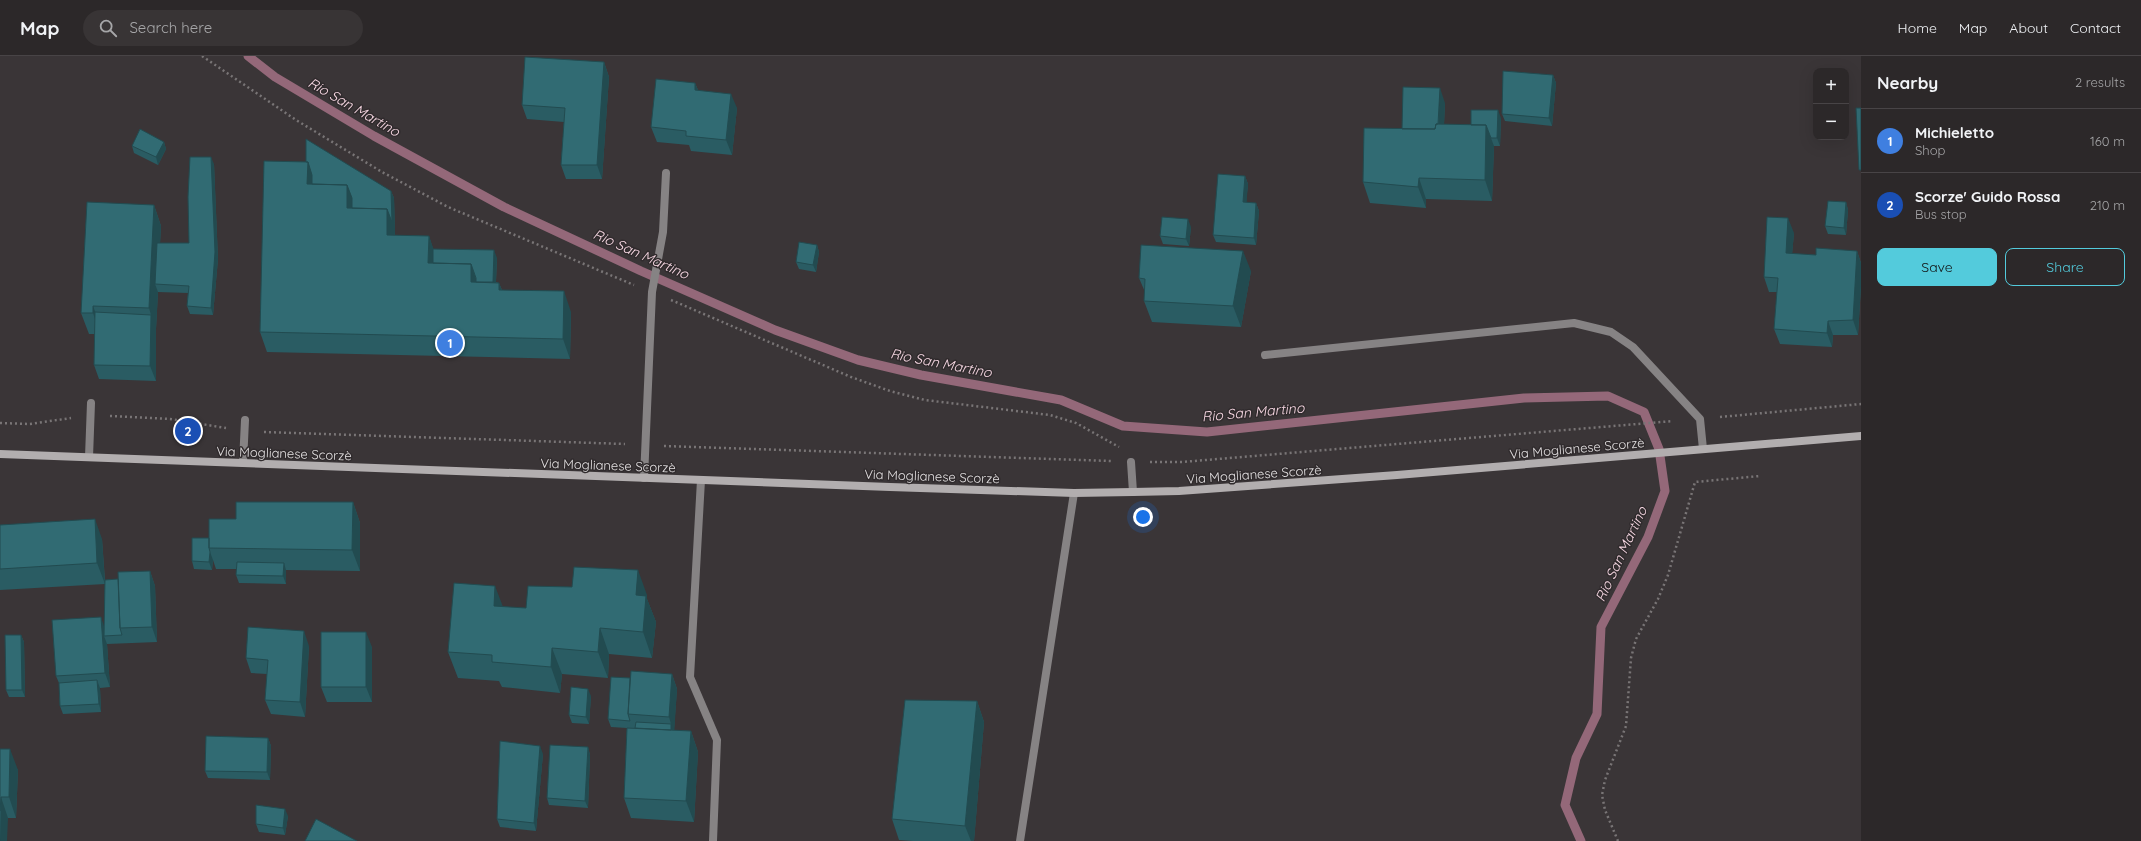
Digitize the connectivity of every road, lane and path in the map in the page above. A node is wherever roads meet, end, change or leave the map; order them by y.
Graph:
1 (666, 173) dead end
2 (1265, 355) dead end
3 (91, 403) dead end
4 (1861, 404) edge
5 (90, 414) junction
6 (1700, 419) junction
7 (245, 420) dead end
8 (1668, 421) dead end
9 (0, 423) edge
10 (244, 432) junction
11 (1861, 436) edge
12 (645, 445) junction
13 (1703, 449) junction
14 (0, 454) edge
15 (89, 457) junction
16 (1131, 462) junction
17 (243, 463) junction
18 (1760, 476) dead end
19 (644, 478) junction
20 (701, 480) junction
21 (1133, 492) junction
22 (1074, 493) junction
23 (713, 841) edge
24 (1020, 841) edge
25 (1618, 841) edge

1 - 12 street
2 - 6 street
3 - 5 street
4 - 6 path
5 - 9 path
5 - 10 path
5 - 15 street
6 - 13 street
7 - 10 street
8 - 16 path
10 - 12 path
10 - 17 street
11 - 13 main road, Via Moglianese Scorzè
12 - 16 path
12 - 19 street
13 - 21 main road, Via Moglianese Scorzè
14 - 15 main road, Via Moglianese Scorzè
15 - 17 main road, Via Moglianese Scorzè
16 - 21 street
17 - 19 main road, Via Moglianese Scorzè
18 - 25 path
19 - 20 main road, Via Moglianese Scorzè
20 - 22 main road, Via Moglianese Scorzè
20 - 23 street
21 - 22 main road, Via Moglianese Scorzè
22 - 24 street

